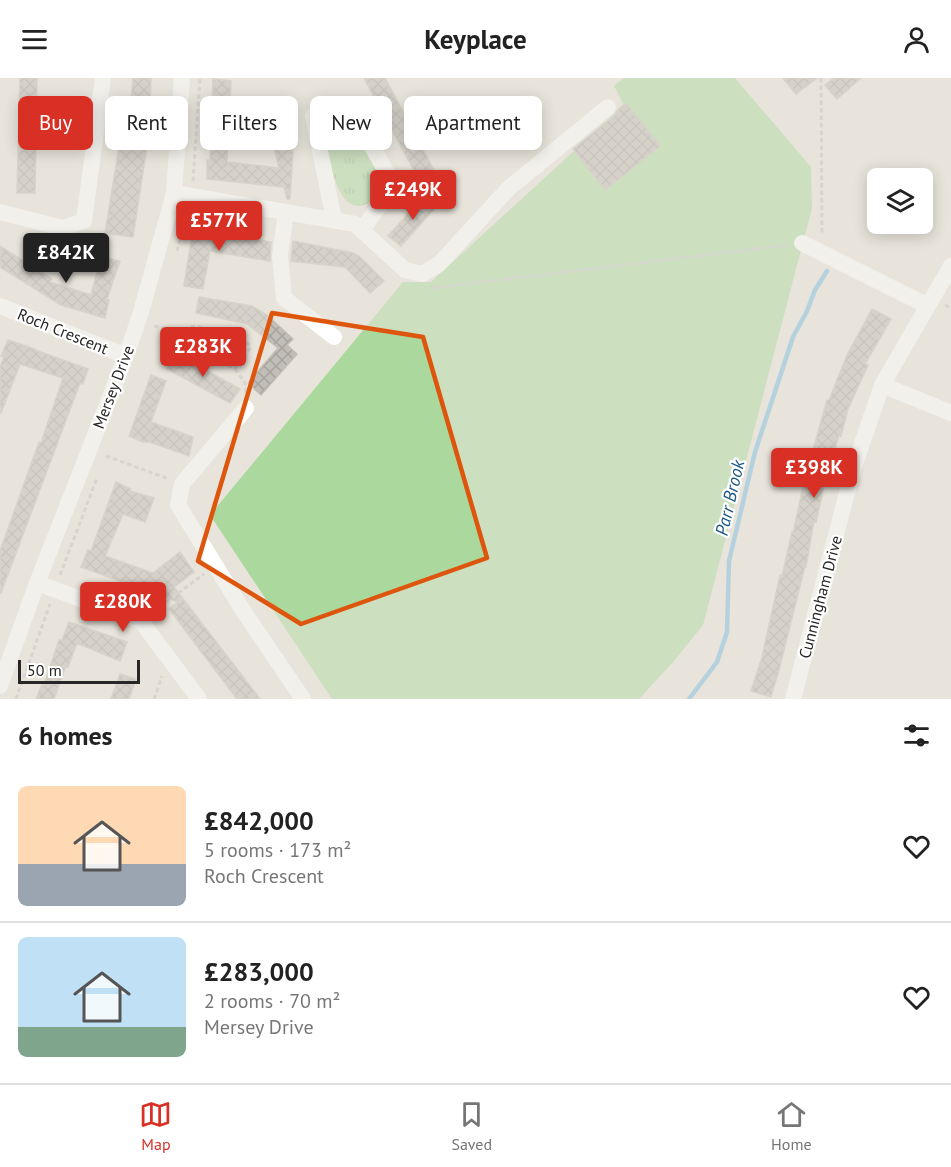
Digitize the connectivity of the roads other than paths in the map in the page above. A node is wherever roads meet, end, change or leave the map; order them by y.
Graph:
1 (103, 78) edge
2 (182, 78) edge
3 (608, 107) dead end
4 (174, 193) junction
5 (0, 212) edge
6 (286, 212) junction
7 (334, 220) junction
8 (362, 230) junction
9 (802, 243) road end
10 (951, 266) edge
11 (0, 306) edge
12 (928, 306) junction
13 (334, 337) dead end
14 (126, 356) junction
15 (882, 385) junction
16 (246, 408) road end
17 (951, 413) edge
18 (37, 583) junction
19 (0, 686) edge
20 (199, 699) edge
21 (303, 699) edge
22 (793, 699) edge

1 - 5 street
2 - 4 street, Mersey Drive
3 - 8 street
4 - 6 street
4 - 14 street, Mersey Drive
6 - 7 street
6 - 13 street
7 - 8 street
7 - 8 street
9 - 12 street
10 - 12 street, Cunningham Drive
11 - 14 street, Roch Crescent
12 - 15 street, Cunningham Drive
14 - 18 street, Mersey Drive
15 - 17 street
15 - 22 street, Cunningham Drive
16 - 21 street
18 - 19 street, Mersey Drive
18 - 20 street

